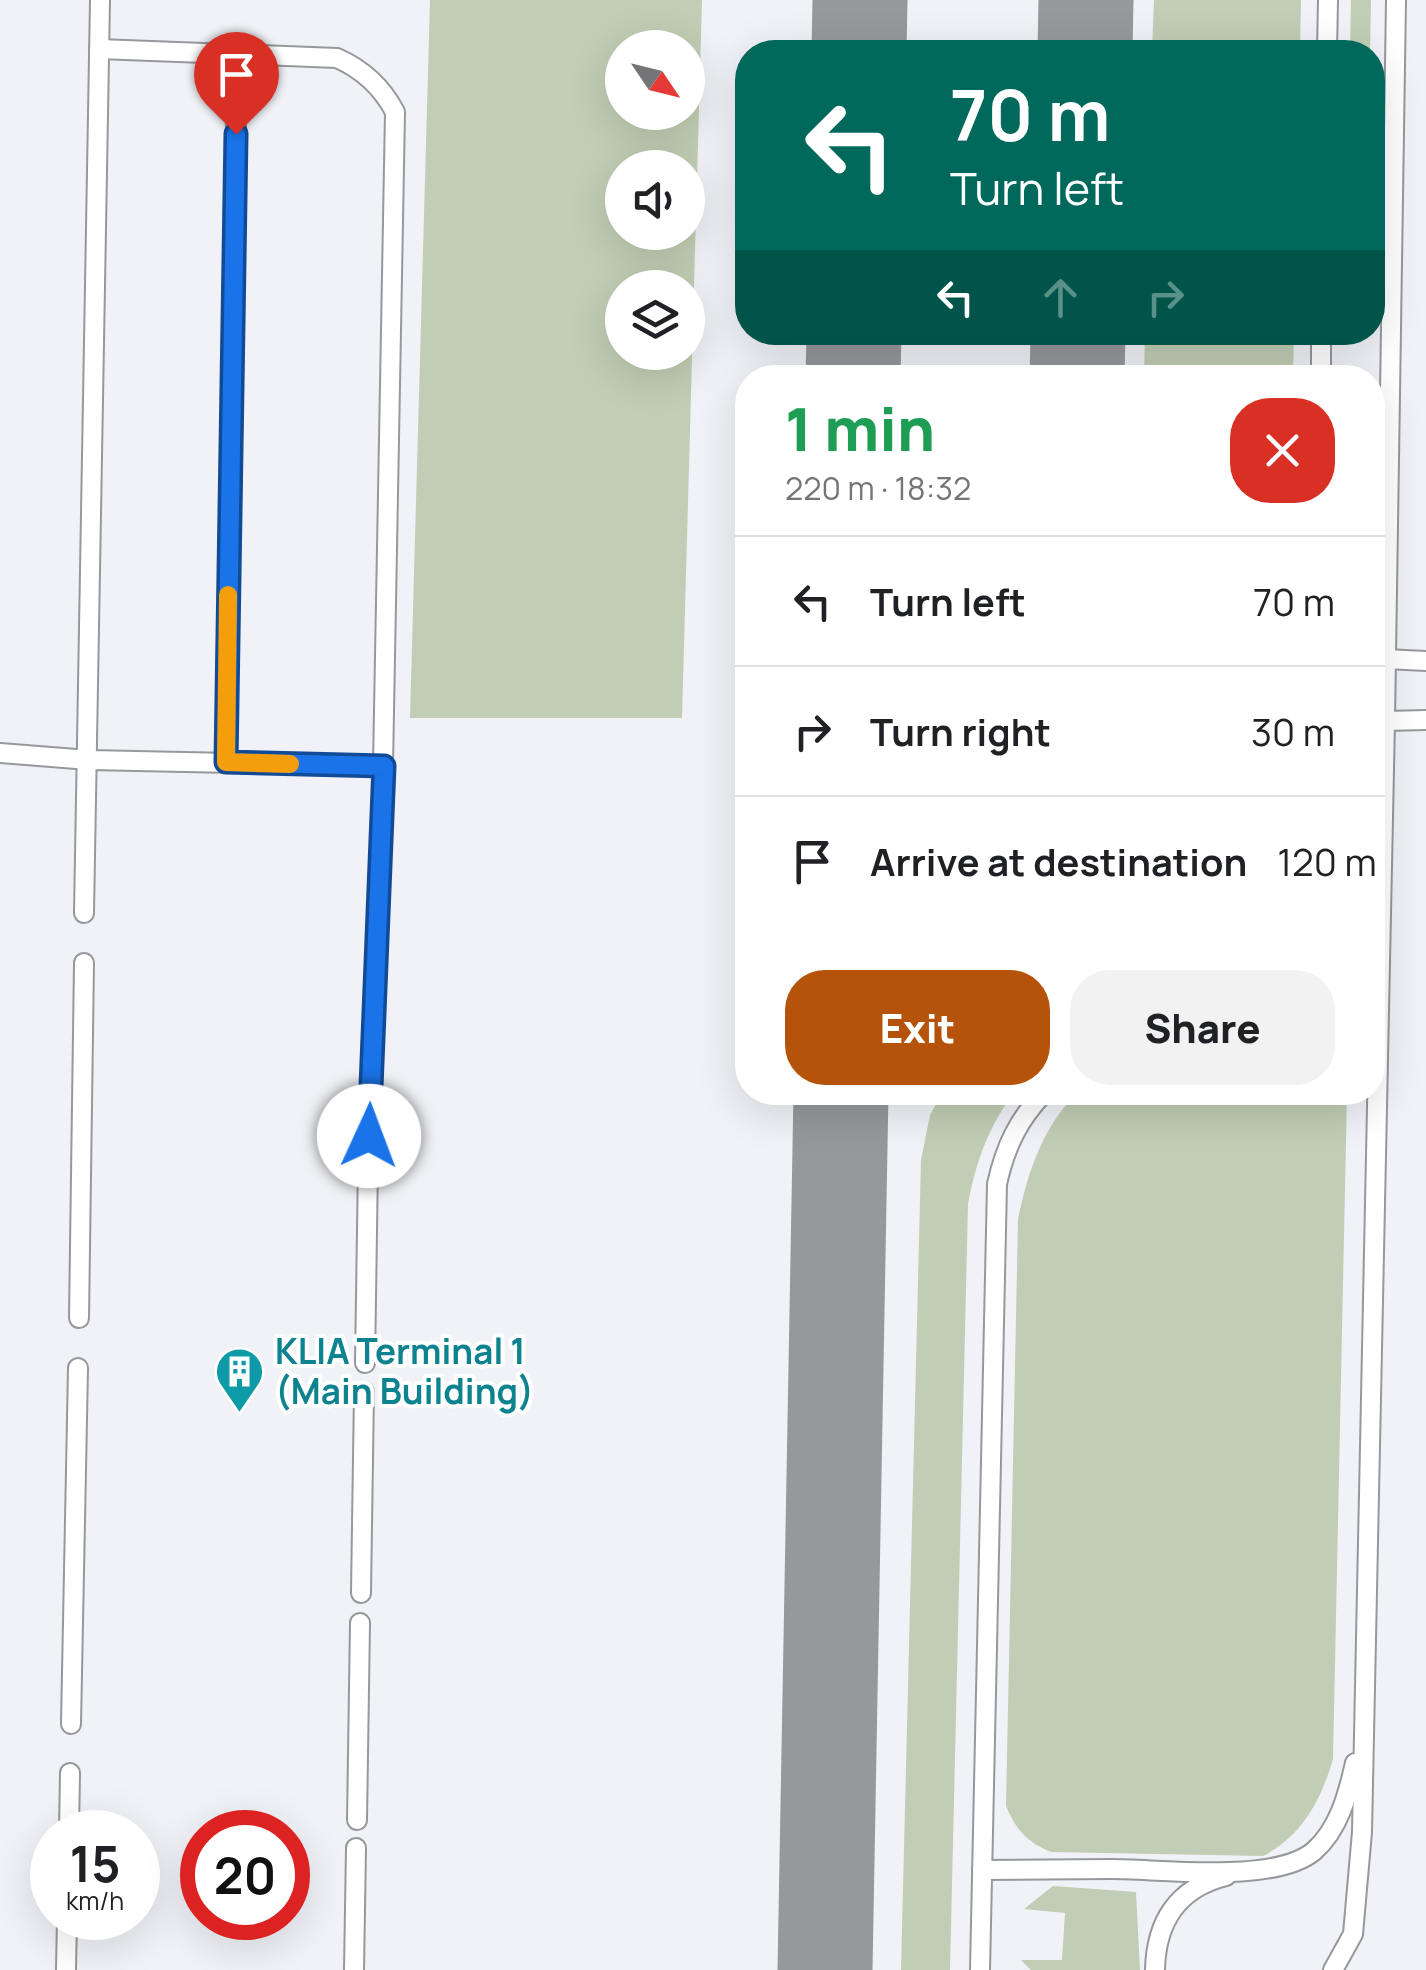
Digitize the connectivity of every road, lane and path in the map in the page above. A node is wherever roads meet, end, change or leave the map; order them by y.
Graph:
1 (100, 0) edge
2 (1328, 0) edge
3 (1396, 0) edge
4 (1326, 40) edge
5 (99, 49) junction
6 (237, 55) junction
7 (1385, 659) junction
8 (1426, 661) edge
9 (1426, 720) edge
10 (1385, 721) joint
11 (0, 753) edge
12 (89, 760) junction
13 (226, 762) junction
14 (384, 766) junction
15 (84, 913) dead end
16 (84, 963) dead end
17 (1034, 1105) edge
18 (1376, 1105) edge
19 (369, 1136) dead end
20 (368, 1164) dead end
21 (79, 1318) dead end
22 (365, 1363) dead end
23 (78, 1368) dead end
24 (364, 1392) dead end
25 (361, 1593) dead end
26 (360, 1623) dead end
27 (71, 1724) dead end
28 (1362, 1733) junction
29 (70, 1773) dead end
30 (69, 1810) edge
31 (357, 1820) dead end
32 (356, 1848) dead end
33 (982, 1870) junction
34 (1244, 1872) junction
35 (67, 1940) edge
36 (66, 1970) edge
37 (354, 1970) edge
38 (980, 1970) edge
39 (1155, 1970) edge
40 (1333, 1970) edge

1 - 5 lane
2 - 4 lane
3 - 7 lane
5 - 6 lane
5 - 12 lane
6 - 13 lane
6 - 14 lane
7 - 8 lane
7 - 10 lane
9 - 10 lane
11 - 12 lane
12 - 13 lane
12 - 15 lane
13 - 14 lane
14 - 19 lane
16 - 21 lane
17 - 33 lane
18 - 28 lane
20 - 22 lane
23 - 27 lane
24 - 25 lane
26 - 31 lane
28 - 34 lane
28 - 40 lane
29 - 30 lane
32 - 37 lane
33 - 34 lane
33 - 38 lane
34 - 39 lane
35 - 36 lane

